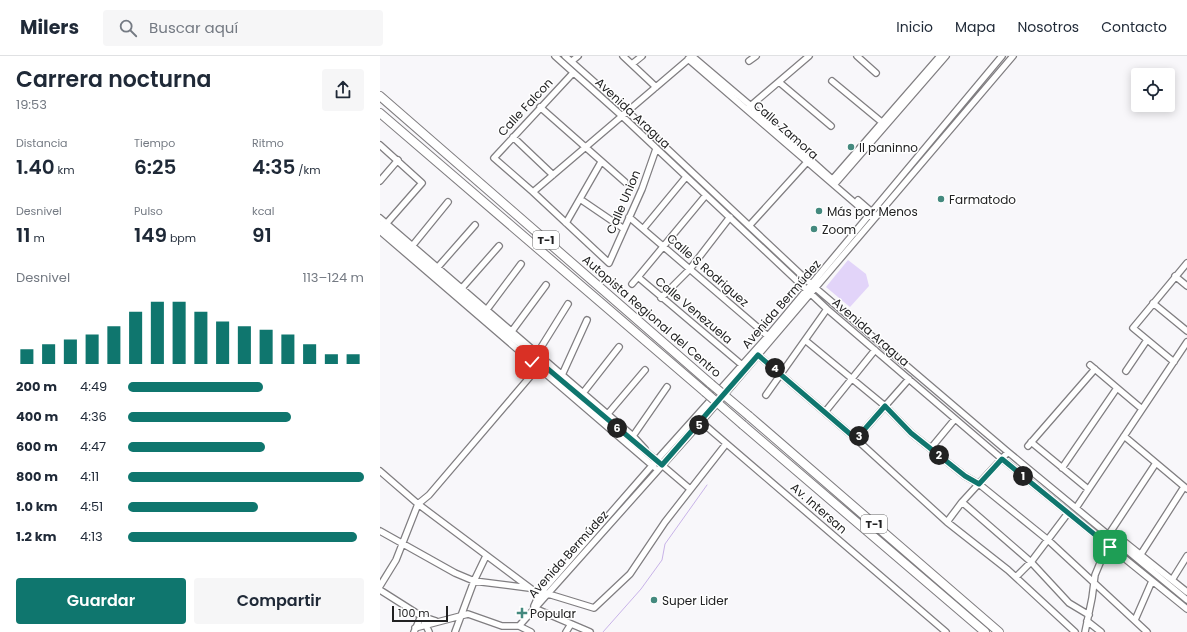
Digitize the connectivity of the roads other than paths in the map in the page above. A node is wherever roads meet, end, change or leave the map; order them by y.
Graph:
1 (555, 56) edge
2 (565, 56) edge
3 (578, 56) edge
4 (623, 56) edge
5 (642, 56) edge
6 (756, 56) edge
7 (797, 56) edge
8 (809, 56) edge
9 (856, 56) edge
10 (940, 56) edge
11 (946, 56) edge
12 (1002, 56) edge
13 (1014, 56) edge
14 (691, 57) edge
15 (749, 61) dead end
16 (802, 61) junction
17 (572, 62) junction
18 (632, 64) junction
19 (573, 73) junction
20 (876, 73) dead end
21 (832, 81) dead end
22 (779, 82) junction
23 (656, 87) junction
24 (380, 96) edge
25 (540, 107) junction
26 (749, 108) junction
27 (627, 111) junction
28 (380, 113) edge
29 (622, 116) junction
30 (884, 124) junction
31 (832, 126) dead end
32 (513, 137) junction
33 (380, 145) edge
34 (585, 148) junction
35 (656, 149) junction
36 (922, 153) junction
37 (928, 158) junction
38 (398, 160) junction
39 (808, 161) junction
40 (601, 162) junction
41 (553, 175) junction
42 (686, 177) junction
43 (380, 181) edge
44 (625, 182) dead end
45 (833, 182) junction
46 (533, 192) junction
47 (706, 195) junction
48 (580, 199) junction
49 (448, 202) dead end
50 (872, 214) junction
51 (629, 217) junction
52 (730, 217) junction
53 (380, 218) edge
54 (566, 223) junction
55 (386, 224) junction
56 (380, 225) edge
57 (475, 225) dead end
58 (749, 226) junction
59 (624, 229) junction
60 (643, 229) junction
61 (380, 231) edge
62 (412, 246) junction
63 (499, 246) dead end
64 (664, 247) junction
65 (1187, 263) edge
66 (522, 264) dead end
67 (438, 267) junction
68 (690, 269) junction
69 (1175, 276) junction
70 (638, 277) junction
71 (632, 284) dead end
72 (546, 285) dead end
73 (1187, 286) edge
74 (814, 287) junction
75 (462, 288) junction
76 (809, 293) junction
77 (661, 298) junction
78 (1153, 302) junction
79 (568, 304) dead end
80 (827, 309) junction
81 (485, 312) junction
82 (587, 320) dead end
83 (1187, 330) edge
84 (512, 331) junction
85 (770, 338) junction
86 (806, 340) junction
87 (1147, 340) junction
88 (1187, 342) edge
89 (619, 347) dead end
90 (875, 350) junction
91 (758, 355) junction
92 (535, 358) junction
93 (1174, 362) junction
94 (542, 364) junction
95 (742, 365) junction
96 (1090, 365) dead end
97 (1095, 369) junction
98 (645, 370) dead end
99 (1126, 371) dead end
100 (782, 374) junction
101 (562, 375) junction
102 (852, 378) junction
103 (909, 379) junction
104 (668, 387) dead end
105 (1117, 388) junction
106 (583, 393) junction
107 (766, 395) dead end
108 (885, 406) junction
109 (1142, 409) junction
110 (825, 412) junction
111 (606, 416) junction
112 (696, 417) junction
113 (955, 419) junction
114 (701, 422) junction
115 (633, 436) junction
116 (1124, 436) junction
117 (856, 439) junction
118 (726, 444) junction
119 (931, 448) junction
120 (645, 452) junction
121 (1008, 452) junction
122 (1002, 459) junction
123 (654, 463) junction
124 (1156, 463) junction
125 (662, 465) junction
126 (1062, 468) junction
127 (657, 470) junction
128 (380, 471) edge
129 (979, 484) junction
130 (1186, 488) edge
131 (690, 489) junction
132 (1088, 490) junction
133 (962, 502) junction
134 (418, 504) junction
135 (1076, 508) junction
136 (1068, 513) junction
137 (947, 522) junction
138 (380, 531) edge
139 (1048, 540) junction
140 (403, 543) junction
141 (1110, 547) junction
142 (1141, 554) junction
143 (486, 556) junction
144 (1187, 556) edge
145 (1030, 562) junction
146 (1016, 578) junction
147 (1172, 580) junction
148 (474, 581) junction
149 (1152, 581) junction
150 (1094, 583) junction
151 (380, 586) edge
152 (531, 589) junction
153 (380, 590) edge
154 (1187, 592) edge
155 (543, 595) junction
156 (1187, 600) edge
157 (468, 601) junction
158 (534, 608) junction
159 (1187, 609) edge
160 (472, 614) junction
161 (462, 615) junction
162 (1089, 615) junction
163 (421, 616) junction
164 (456, 617) junction
165 (449, 619) junction
166 (1135, 620) junction
167 (438, 621) junction
168 (1087, 622) junction
169 (425, 624) junction
170 (570, 624) junction
171 (458, 625) junction
172 (519, 626) junction
173 (414, 630) edge
174 (524, 631) edge
175 (429, 632) edge
176 (433, 632) edge
177 (456, 632) edge
178 (531, 632) edge
179 (566, 632) edge
180 (590, 632) edge
181 (946, 632) edge
182 (985, 632) edge
183 (999, 632) edge
184 (1075, 632) edge
185 (1085, 632) edge
186 (1101, 632) edge
187 (1148, 632) edge

1 - 19 street, Avenida Aragua
2 - 17 street, Avenida Aragua
3 - 17 street
4 - 18 street
5 - 18 street
6 - 15 street
7 - 16 street
8 - 16 street
9 - 20 street
10 - 30 street
11 - 30 street
12 - 36 street, Avenida Bermúdez
13 - 37 street, Avenida Bermúdez
14 - 23 street
14 - 26 street, Calle Zamora
16 - 22 street
17 - 27 street, Avenida Aragua
18 - 23 street
19 - 25 street, Calle Falcon
19 - 29 street, Avenida Aragua
21 - 30 street
22 - 26 street
22 - 31 street
23 - 27 street
24 - 183 highway, Autopista Regional del Centro / T-1, bridge
25 - 32 street, Calle Falcon
25 - 34 street
26 - 39 street, Calle Zamora
27 - 29 street
27 - 58 street, Avenida Aragua
28 - 182 highway, Autopista Regional del Centro / T-1, bridge
29 - 34 street
29 - 35 street, Avenida Aragua
30 - 45 street
32 - 41 street
32 - 46 street, Calle Falcon
33 - 38 street
34 - 40 street
34 - 41 street
35 - 42 street, Avenida Aragua
35 - 51 street, Calle Union
36 - 37 street
36 - 50 street, Avenida Bermúdez
37 - 74 street, Avenida Bermúdez
38 - 43 street
38 - 55 street
39 - 45 street, Calle Zamora
39 - 58 street
40 - 44 street
40 - 48 street
41 - 46 street
42 - 47 street, Avenida Aragua
42 - 60 street
45 - 50 street, Calle Zamora
46 - 54 street
47 - 52 street, Avenida Aragua
47 - 64 street
48 - 54 street
48 - 59 street
49 - 62 street
50 - 74 street, Avenida Bermúdez
51 - 59 street, Calle Union
51 - 60 street, Calle S Rodriguez
52 - 68 street
52 - 76 street, Avenida Aragua
53 - 55 street
54 - 59 street, Calle Union
55 - 62 street
56 - 81 street
57 - 67 street
58 - 74 street, Avenida Aragua
60 - 64 street, Calle S Rodriguez
61 - 92 street
62 - 67 street
63 - 75 street
64 - 68 street, Calle S Rodriguez
64 - 70 street
65 - 69 street
66 - 81 street
67 - 75 street
68 - 77 street
68 - 85 street, Calle S Rodriguez
69 - 73 street
69 - 78 street
70 - 71 street, Calle Venezuela
70 - 77 street, Calle Venezuela
72 - 84 street
74 - 76 street, Avenida Bermúdez
74 - 121 street, Avenida Aragua
75 - 81 street
76 - 80 street, Avenida Aragua
76 - 85 street, Avenida Bermúdez
77 - 95 street, Calle Venezuela
78 - 83 street
78 - 87 street
79 - 92 street
80 - 86 street
80 - 90 street, Avenida Aragua
81 - 84 street
81 - 92 street
82 - 101 street
84 - 92 street
85 - 91 street, Avenida Bermúdez
85 - 95 street, Avenida Bermúdez
86 - 100 street
86 - 102 street
87 - 93 street
87 - 99 street
88 - 93 street
89 - 106 street
90 - 102 street
90 - 103 street, Avenida Aragua
91 - 100 street
91 - 114 street, Avenida Bermúdez
92 - 94 street
93 - 109 street
94 - 101 street
94 - 111 street
94 - 123 street
94 - 134 street
95 - 112 street, Avenida Bermúdez
96 - 97 street
97 - 105 street
97 - 126 street
98 - 111 street
100 - 107 street
100 - 110 street
101 - 106 street
102 - 108 street
102 - 110 street
103 - 108 street
103 - 113 street, Avenida Aragua
104 - 115 street
105 - 109 street
105 - 126 street
106 - 111 street
108 - 117 street
108 - 119 street
109 - 116 street
110 - 117 street
111 - 115 street
111 - 120 street
112 - 114 street, Av. Intersan
112 - 123 street, Avenida Bermúdez
113 - 119 street
113 - 122 street, Avenida Aragua
114 - 118 street, Av. Intersan
114 - 125 street, Avenida Bermúdez
115 - 120 street
116 - 124 street
116 - 132 street
117 - 137 street
118 - 131 street
118 - 181 street, Av. Intersan
119 - 129 street
120 - 123 street
121 - 122 street
121 - 135 street, Avenida Aragua
122 - 129 street
122 - 136 street, Avenida Aragua
123 - 125 street
123 - 127 street
123 - 155 street, Avenida Bermúdez
124 - 130 street
124 - 142 street
125 - 127 street, Avenida Bermúdez
125 - 131 street
126 - 132 street
127 - 155 street, Avenida Bermúdez
128 - 134 street
129 - 133 street
129 - 139 street
130 - 142 street
131 - 155 street
132 - 135 street
133 - 137 street
133 - 145 street
134 - 140 street
134 - 143 street
135 - 156 street, Avenida Aragua
136 - 139 street
136 - 141 street, Avenida Aragua
137 - 146 street
138 - 140 street
139 - 145 street
139 - 150 street
140 - 148 street
140 - 151 street
141 - 149 street, Avenida Aragua
141 - 150 street
142 - 147 street
143 - 148 street
143 - 152 street
144 - 147 street
145 - 146 street
145 - 162 street
146 - 184 street
147 - 154 street
148 - 152 street
148 - 157 street
149 - 159 street, Avenida Aragua
149 - 166 street
150 - 162 street
150 - 166 street
152 - 155 street
153 - 163 street
155 - 158 street, Avenida Bermúdez
157 - 160 street
157 - 161 street
157 - 164 street
158 - 170 street
158 - 172 street, Avenida Bermúdez
160 - 161 street
160 - 171 street
160 - 172 street
161 - 164 street
161 - 171 street
162 - 168 street
163 - 167 street
163 - 169 street
163 - 173 street
164 - 165 street
165 - 167 street
165 - 171 street
166 - 187 street
167 - 169 street
167 - 176 street
168 - 185 street
168 - 186 street
169 - 173 street
169 - 175 street
170 - 179 street
170 - 180 street
171 - 177 street
172 - 174 street
173 - 175 street
174 - 178 street

